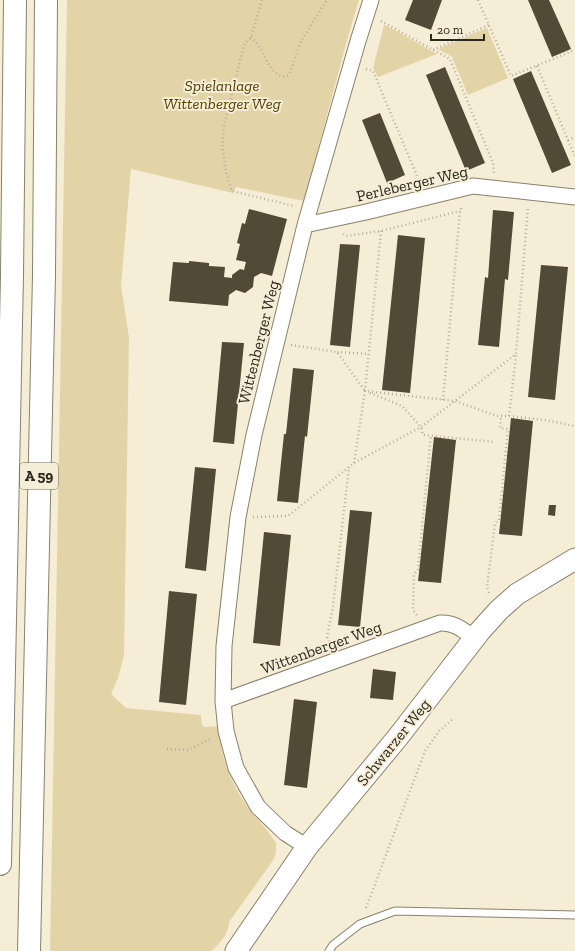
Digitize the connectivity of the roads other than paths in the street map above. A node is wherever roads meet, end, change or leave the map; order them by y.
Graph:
1 (15, 0) edge
2 (46, 0) edge
3 (368, 7) edge
4 (575, 197) edge
5 (305, 225) junction
6 (575, 560) edge
7 (474, 638) junction
8 (223, 701) junction
9 (307, 848) junction
10 (0, 864) edge
11 (575, 915) edge
12 (29, 951) edge
13 (236, 951) edge
14 (329, 951) edge

1 - 10 highway, A 59
2 - 12 highway, A 59
3 - 5 street, Wittenberger Weg
4 - 5 street, Perleberger Weg
5 - 8 street, Wittenberger Weg
6 - 7 main road, Schwarzer Weg
7 - 8 street, Wittenberger Weg
7 - 9 main road, Schwarzer Weg
8 - 9 street, Wittenberger Weg
9 - 13 main road, Schwarzer Weg
11 - 14 lane

